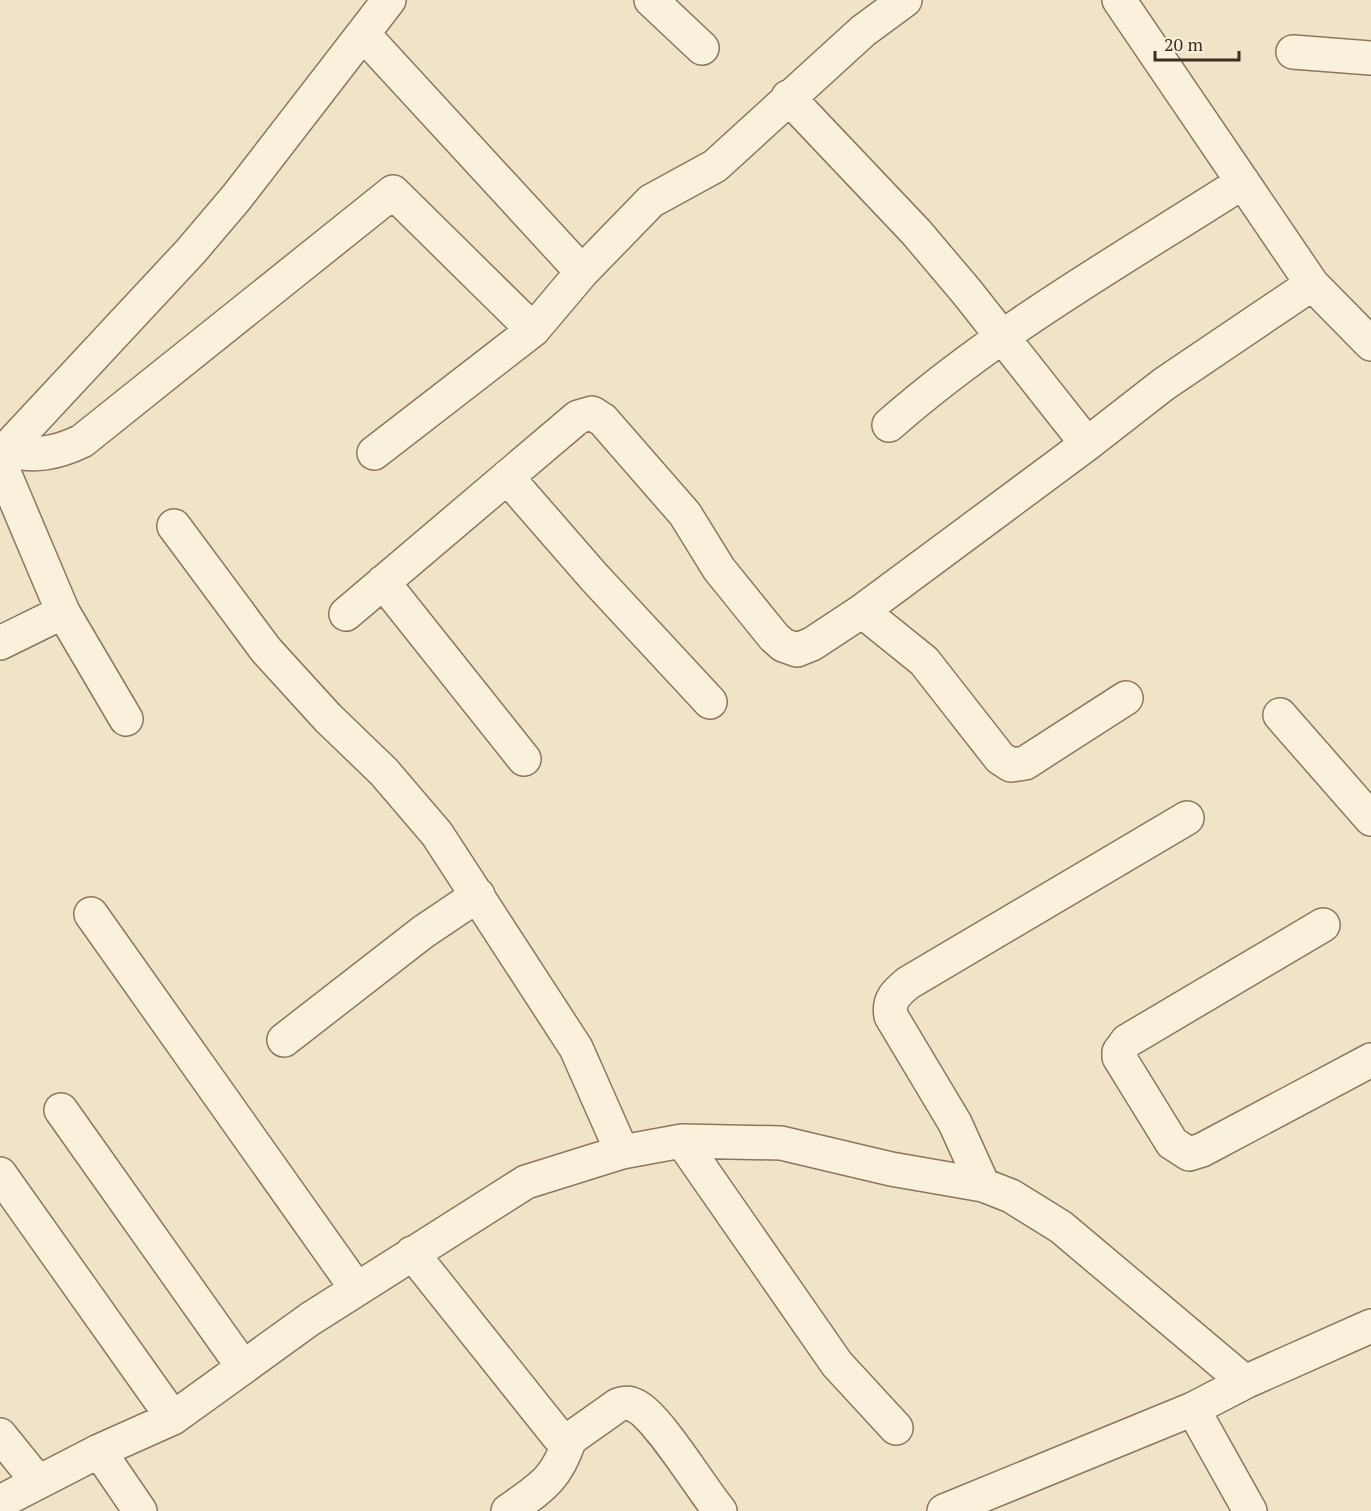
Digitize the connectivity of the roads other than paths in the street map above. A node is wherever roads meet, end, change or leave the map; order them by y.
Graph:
1 (389, 0) edge
2 (651, 0) edge
3 (905, 0) edge
4 (1119, 0) edge
5 (363, 34) junction
6 (702, 48) dead end
7 (1293, 52) dead end
8 (1371, 58) edge
9 (788, 97) junction
10 (1243, 182) junction
11 (582, 272) junction
12 (1312, 284) junction
13 (533, 330) junction
14 (1001, 337) junction
15 (1371, 344) edge
16 (889, 425) dead end
17 (1088, 444) junction
18 (374, 453) dead end
19 (2, 456) edge
20 (507, 477) junction
21 (174, 526) dead end
22 (383, 582) junction
23 (862, 611) junction
24 (63, 612) junction
25 (346, 614) dead end
26 (0, 643) edge
27 (1126, 698) dead end
28 (710, 702) dead end
29 (1280, 715) dead end
30 (126, 720) dead end
31 (524, 759) dead end
32 (1186, 818) dead end
33 (1371, 819) edge
34 (478, 895) junction
35 (91, 914) dead end
36 (1323, 925) dead end
37 (284, 1040) dead end
38 (1371, 1060) edge
39 (62, 1110) dead end
40 (682, 1141) junction
41 (622, 1152) junction
42 (0, 1174) edge
43 (983, 1185) junction
44 (412, 1253) junction
45 (356, 1288) junction
46 (1371, 1326) edge
47 (243, 1367) junction
48 (1245, 1382) junction
49 (1192, 1409) junction
50 (173, 1418) junction
51 (896, 1428) dead end
52 (0, 1435) edge
53 (570, 1440) junction
54 (99, 1451) junction
55 (38, 1482) junction
56 (5, 1504) edge
57 (140, 1511) edge
58 (508, 1511) edge
59 (720, 1511) edge
60 (944, 1511) edge
61 (1250, 1511) edge

1 - 5 street
2 - 6 street
3 - 9 street
4 - 10 street
5 - 11 street
5 - 19 street
7 - 8 street
9 - 11 street
9 - 14 street
10 - 12 street
10 - 14 street
11 - 13 street
12 - 15 street
12 - 17 street
13 - 18 street
13 - 19 street
14 - 16 street
14 - 17 street
17 - 23 street
19 - 24 street
20 - 22 street
20 - 23 street
20 - 28 street
21 - 34 street
22 - 25 street
22 - 31 street
23 - 27 street
24 - 26 street
24 - 30 street
29 - 33 street
32 - 43 street
34 - 37 street
34 - 41 street
35 - 45 street
36 - 38 street
39 - 47 street
40 - 41 street
40 - 43 street
40 - 51 street
41 - 44 street
42 - 50 street
43 - 48 street
44 - 45 street
44 - 53 street
45 - 47 street
46 - 48 street
47 - 50 street
48 - 49 street
49 - 60 street
49 - 61 street
50 - 54 street
52 - 55 street
53 - 58 street
53 - 59 street
54 - 55 street
54 - 57 street
55 - 56 street

